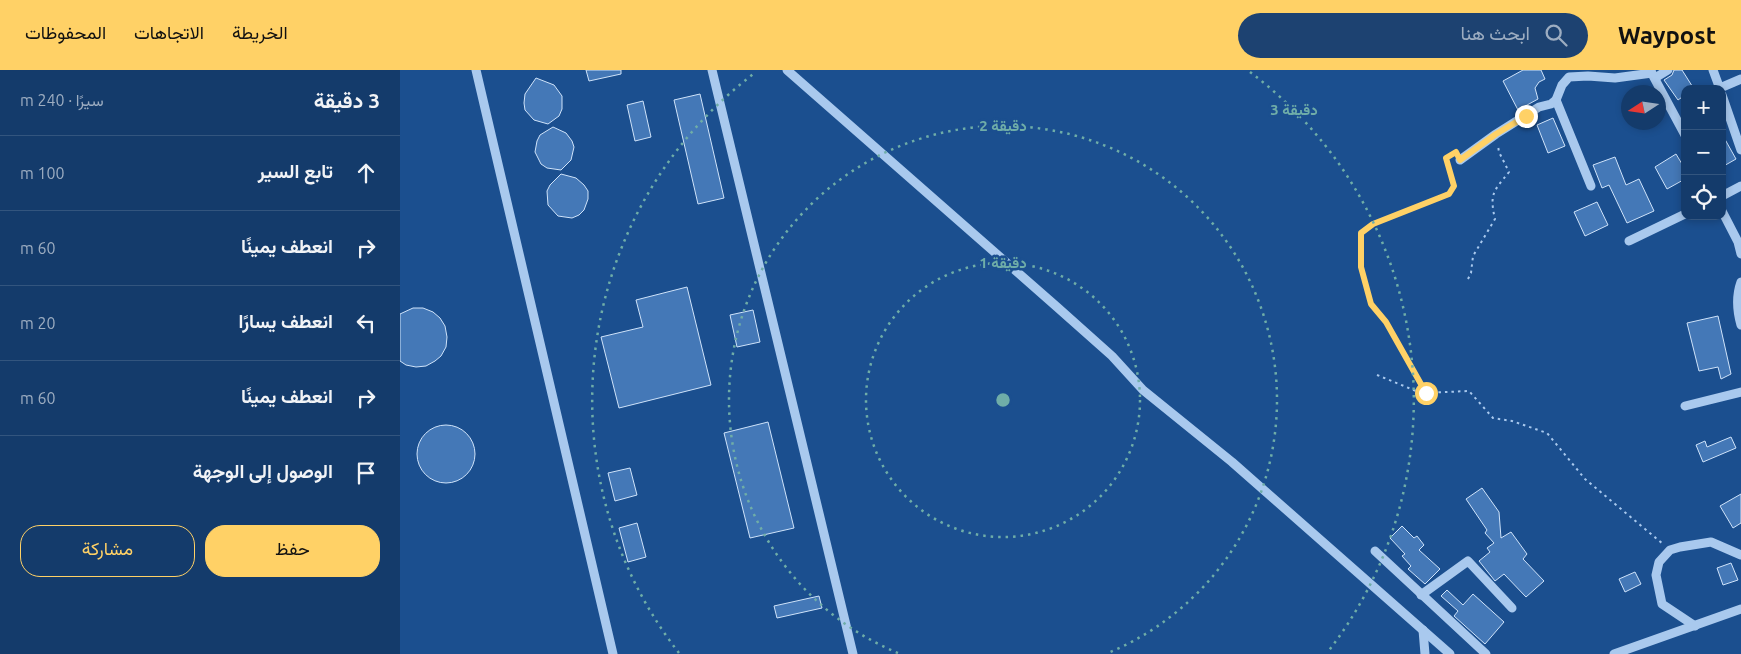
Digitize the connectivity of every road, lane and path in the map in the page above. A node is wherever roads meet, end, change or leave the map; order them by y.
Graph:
1 (476, 70) edge
2 (712, 70) edge
3 (787, 70) edge
4 (1668, 70) edge
5 (1714, 70) edge
6 (1652, 74) edge
7 (1741, 79) edge
8 (1719, 85) edge
9 (1726, 88) edge
10 (1556, 100) junction
11 (1726, 106) edge
12 (1682, 130) edge
13 (1496, 134) junction
14 (1741, 150) edge
15 (1460, 160) joint
16 (1591, 186) dead end
17 (1741, 186) edge
18 (1726, 194) edge
19 (1681, 216) edge
20 (1726, 219) edge
21 (1629, 241) dead end
22 (1741, 254) edge
23 (1468, 279) dead end
24 (1741, 282) edge
25 (1741, 325) edge
26 (1377, 376) dead end
27 (1741, 392) edge
28 (1426, 393) junction
29 (1686, 406) dead end
30 (1375, 550) dead end
31 (1670, 550) junction
32 (1741, 555) edge
33 (1421, 595) junction
34 (1512, 608) dead end
35 (1740, 608) edge
36 (1695, 626) junction
37 (1423, 630) junction
38 (613, 654) edge
39 (853, 654) edge
40 (1425, 654) edge
41 (1450, 654) edge
42 (1486, 654) edge
43 (1614, 654) edge

1 - 38 street
2 - 39 street
3 - 37 street
4 - 6 street
5 - 8 street
6 - 10 street
6 - 12 street
7 - 9 street
10 - 13 street
10 - 16 street
11 - 14 street
13 - 15 street
13 - 23 path
15 - 28 path
17 - 18 street
19 - 21 street
20 - 22 street
24 - 25 street
26 - 28 path
27 - 29 street
28 - 31 path
30 - 33 street
31 - 32 street
31 - 36 street
33 - 34 street
33 - 42 street
35 - 36 street
36 - 43 street
37 - 40 street
37 - 41 street

